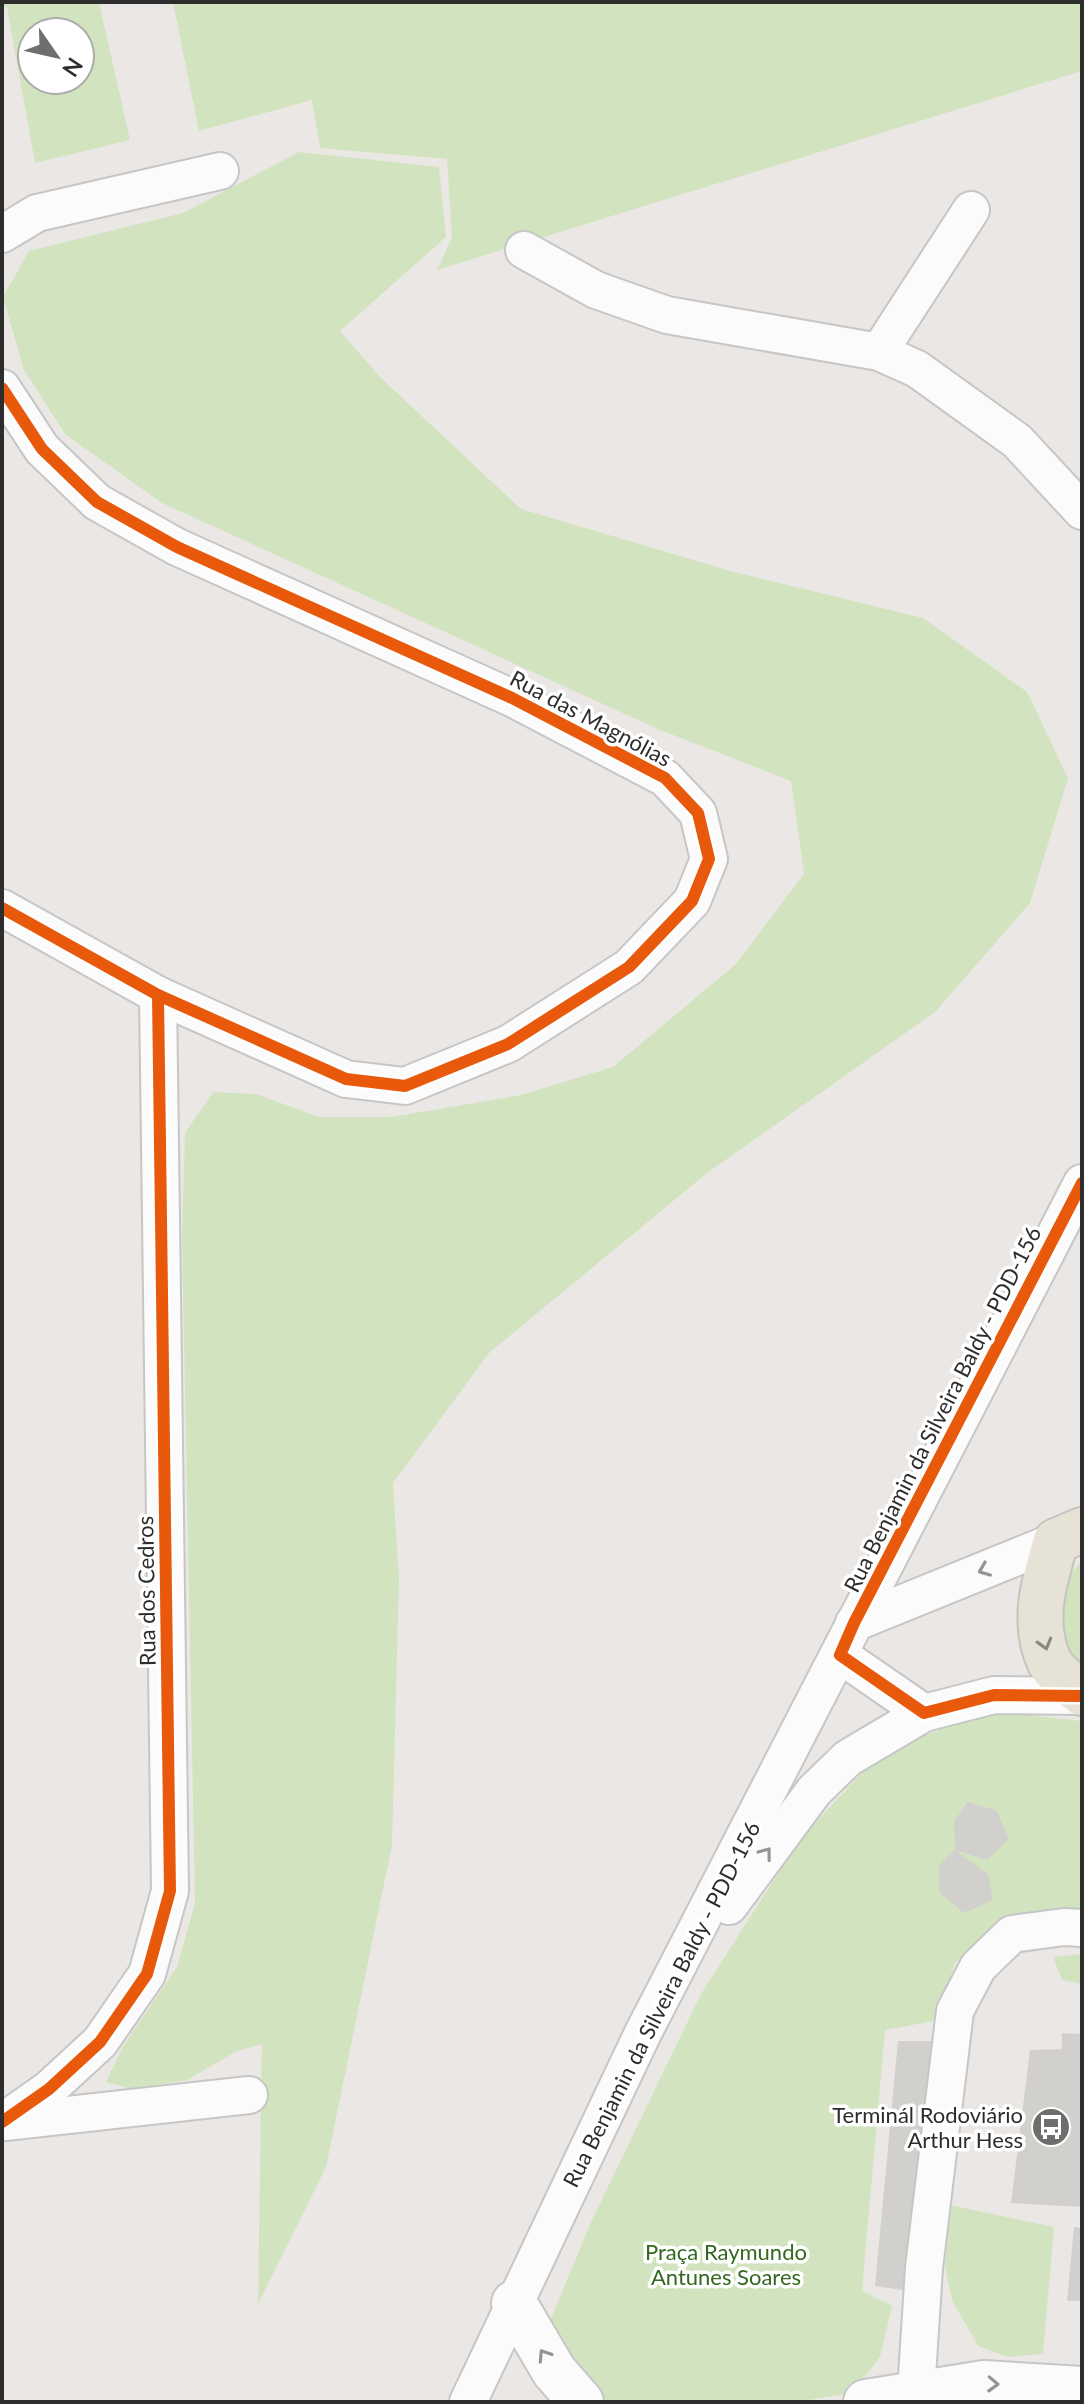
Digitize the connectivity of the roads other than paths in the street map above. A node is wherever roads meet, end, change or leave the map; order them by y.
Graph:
1 (220, 171) dead end
2 (971, 210) dead end
3 (2, 234) edge
4 (524, 250) dead end
5 (879, 352) junction
6 (2, 388) edge
7 (1082, 511) edge
8 (2, 908) edge
9 (158, 995) junction
10 (1082, 1183) edge
11 (1069, 1536) edge
12 (847, 1639) junction
13 (1082, 1694) edge
14 (924, 1713) junction
15 (785, 1755) junction
16 (848, 1758) junction
17 (1082, 1928) edge
18 (643, 2033) junction
19 (249, 2095) dead end
20 (2, 2122) edge
21 (514, 2303) junction
22 (1082, 2389) edge
23 (916, 2392) junction
24 (468, 2402) edge
25 (581, 2402) edge
26 (866, 2402) edge

1 - 3 street
2 - 5 street
4 - 5 street
5 - 7 street
6 - 9 street, Rua das Magnólias
8 - 9 street, Rua das Magnólias
9 - 20 street, Rua dos Cedros
10 - 12 street, Rua Benjamin da Silveira Baldy - PDD-156
11 -> 12 street
11 -> 13 main road
12 - 14 street
12 - 15 street, Rua Benjamin da Silveira Baldy - PDD-156
13 - 14 street
14 - 16 street
15 - 16 street
15 - 18 street, Rua Benjamin da Silveira Baldy - PDD-156
18 -> 16 street
17 - 23 street
18 - 21 street, Rua Benjamin da Silveira Baldy - PDD-156
19 - 20 street
21 - 24 street, Rua Benjamin da Silveira Baldy - PDD-156
25 -> 21 street
23 -> 22 street
23 - 26 street

